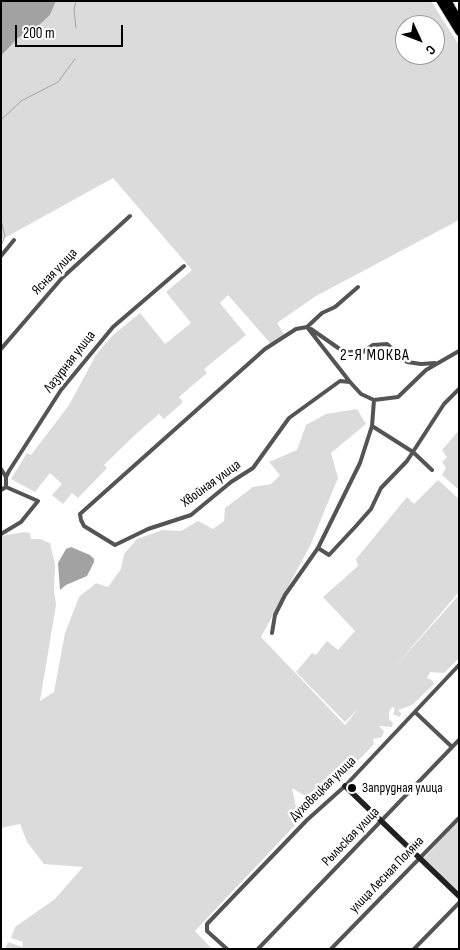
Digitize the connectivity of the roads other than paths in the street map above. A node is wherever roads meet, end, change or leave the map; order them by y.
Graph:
1 (440, 1) edge
2 (448, 1) edge
3 (459, 20) edge
4 (459, 32) edge
5 (130, 216) dead end
6 (14, 240) dead end
7 (1, 256) edge
8 (184, 266) dead end
9 (358, 287) dead end
10 (307, 327) junction
11 (1, 349) edge
12 (459, 351) edge
13 (438, 363) junction
14 (350, 382) junction
15 (459, 389) edge
16 (374, 400) junction
17 (372, 426) junction
18 (413, 452) junction
19 (1, 469) edge
20 (432, 470) dead end
21 (6, 477) junction
22 (6, 487) junction
23 (1, 490) edge
24 (1, 534) edge
25 (318, 548) junction
26 (272, 633) dead end
27 (459, 665) edge
28 (414, 712) junction
29 (459, 740) edge
30 (453, 746) junction
31 (459, 749) edge
32 (345, 786) junction
33 (459, 818) edge
34 (381, 823) junction
35 (419, 859) junction
36 (459, 896) edge
37 (459, 903) edge
38 (227, 949) edge
39 (258, 949) edge
40 (331, 949) edge
41 (414, 949) edge

1 - 4 highway
2 - 3 highway
5 - 11 street, Ясная улица
6 - 7 street
8 - 21 street, Лазурная улица
9 - 10 street
10 - 13 street
10 - 14 street
10 - 14 street, Хвойная улица
12 - 13 street
13 - 16 street
14 - 16 street
15 - 18 street
16 - 17 street
17 - 18 street
17 - 25 street
18 - 20 street
18 - 25 street
19 - 21 street
21 - 22 street
22 - 23 street
22 - 24 street
25 - 26 street
27 - 28 street, Духовецкая улица
28 - 30 street
28 - 32 street, Духовецкая улица
29 - 30 street, Рыльская улица
30 - 31 street
30 - 34 street, Рыльская улица
32 - 34 street
32 - 38 street, Духовецкая улица
33 - 35 street, улица Лесная Поляна
34 - 35 street
34 - 39 street, Рыльская улица
35 - 36 street
35 - 40 street, улица Лесная Поляна
37 - 41 street

